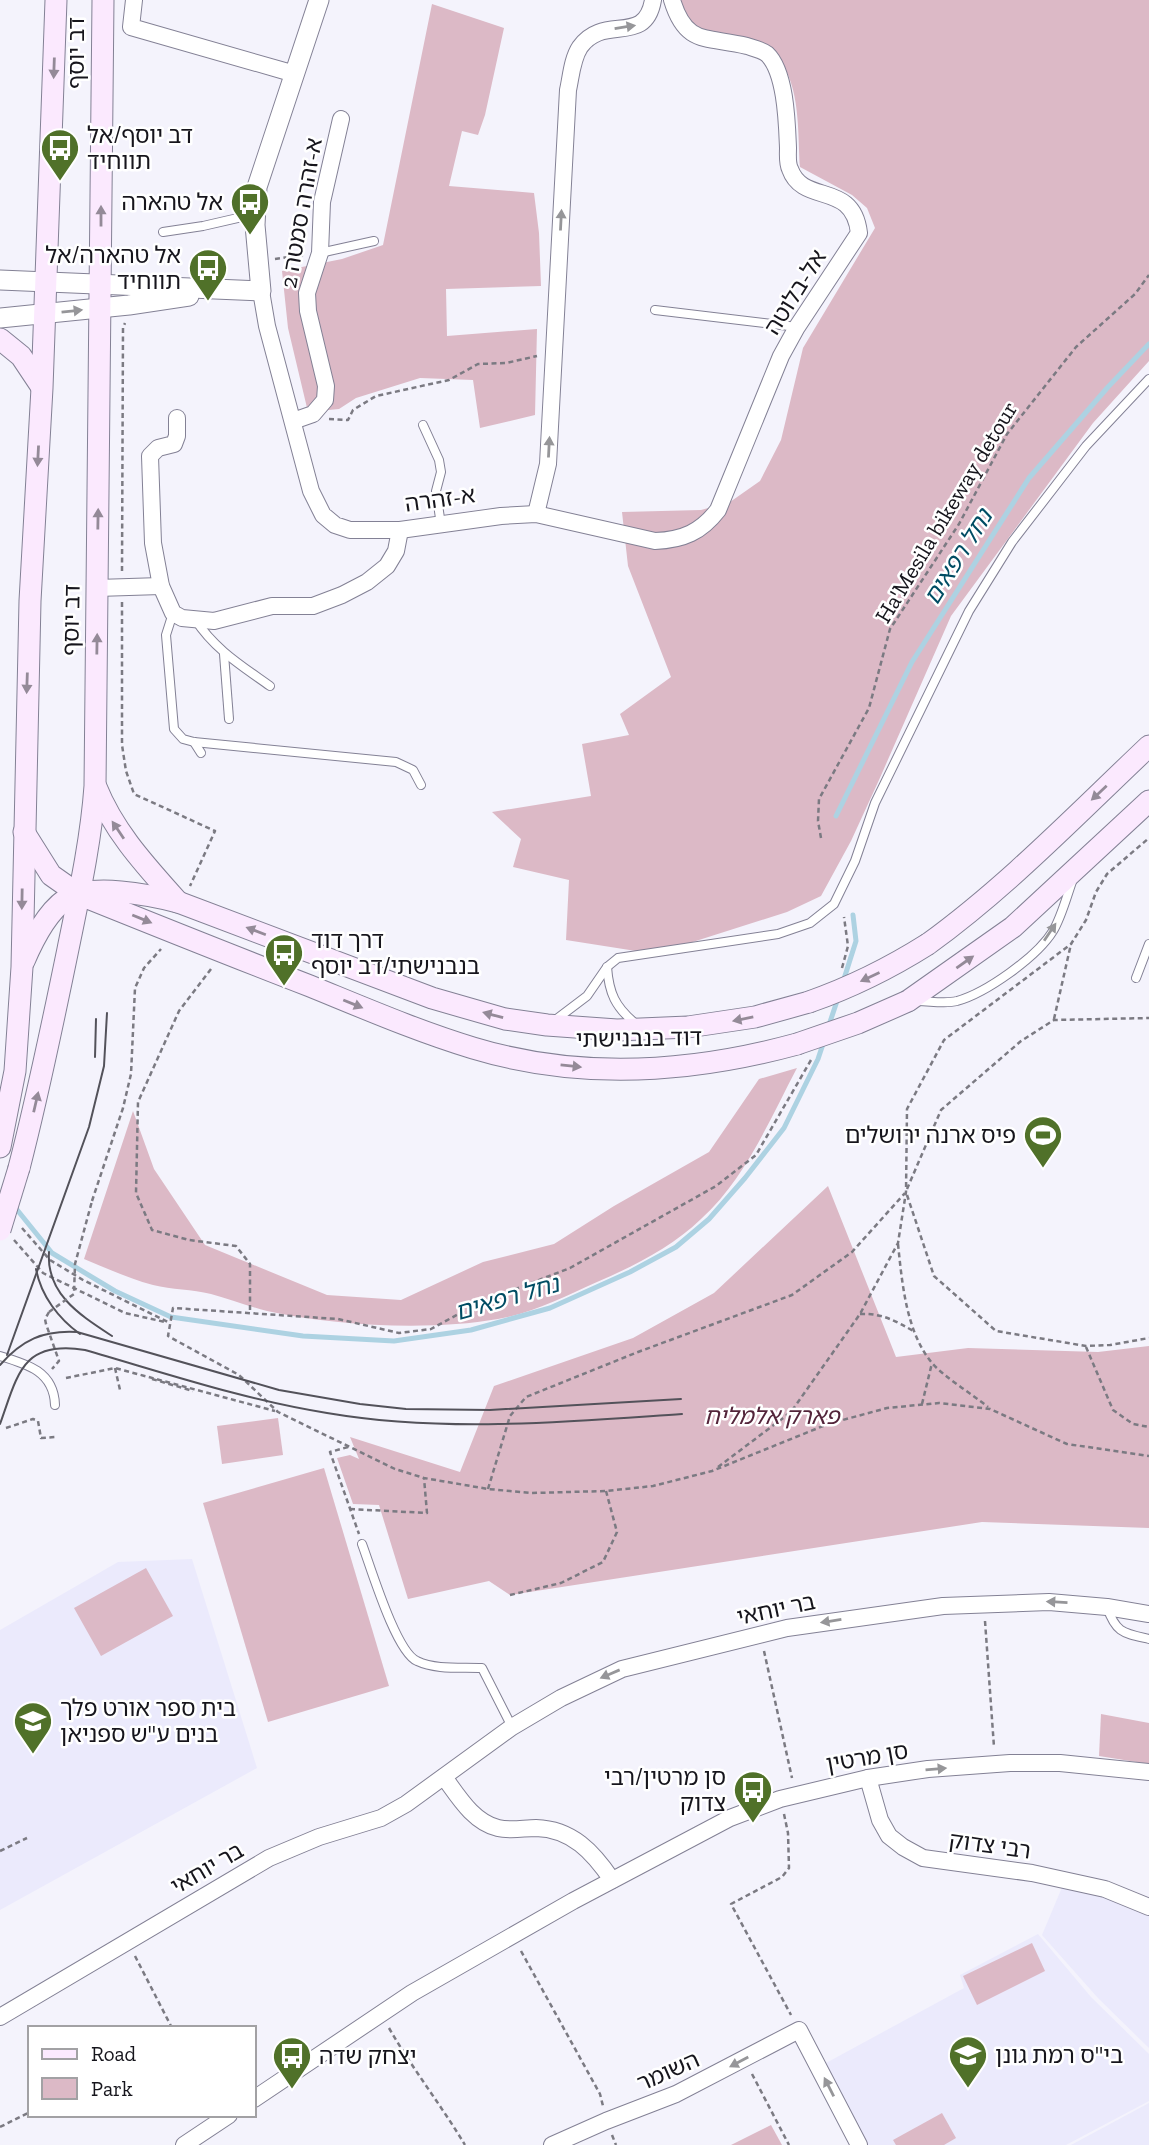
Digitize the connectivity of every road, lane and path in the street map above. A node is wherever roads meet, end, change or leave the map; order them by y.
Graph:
1 (56, 0) edge
2 (103, 0) edge
3 (134, 0) edge
4 (320, 0) edge
5 (653, 0) edge
6 (671, 0) edge
7 (295, 74) junction
8 (341, 119) dead end
9 (255, 214) junction
10 (163, 232) dead end
11 (374, 241) dead end
12 (320, 253) junction
13 (258, 261) junction
14 (1149, 275) edge
15 (0, 280) edge
16 (45, 280) junction
17 (100, 284) junction
18 (217, 291) junction
19 (261, 291) junction
20 (130, 305) junction
21 (100, 308) junction
22 (654, 310) dead end
23 (44, 315) junction
24 (0, 318) edge
25 (797, 327) junction
26 (0, 339) edge
27 (554, 354) junction
28 (1149, 379) edge
29 (42, 388) junction
30 (177, 418) dead end
31 (326, 419) dead end
32 (293, 421) junction
33 (422, 425) dead end
34 (536, 514) junction
35 (441, 526) junction
36 (400, 530) junction
37 (160, 586) junction
38 (97, 587) junction
39 (122, 587) junction
40 (173, 613) junction
41 (194, 619) junction
42 (224, 654) junction
43 (270, 687) dead end
44 (229, 719) dead end
45 (194, 742) junction
46 (1149, 746) edge
47 (201, 753) dead end
48 (421, 785) dead end
49 (95, 786) junction
50 (1149, 801) edge
51 (23, 831) junction
52 (821, 838) dead end
53 (1149, 838) edge
54 (1077, 870) junction
55 (78, 894) junction
56 (180, 903) junction
57 (844, 918) dead end
58 (170, 931) junction
59 (1071, 944) junction
60 (1149, 944) edge
61 (223, 952) junction
62 (22, 967) junction
63 (607, 967) junction
64 (841, 970) dead end
65 (1136, 978) dead end
66 (908, 1001) junction
67 (1149, 1018) edge
68 (1054, 1020) junction
69 (547, 1025) junction
70 (652, 1030) junction
71 (806, 1049) junction
72 (0, 1147) edge
73 (906, 1192) junction
74 (8, 1229) edge
75 (898, 1243) junction
76 (250, 1312) junction
77 (860, 1314) junction
78 (170, 1323) junction
79 (915, 1332) junction
80 (1149, 1338) edge
81 (1086, 1346) junction
82 (0, 1356) edge
83 (932, 1363) junction
84 (115, 1368) junction
85 (46, 1377) junction
86 (66, 1378) dead end
87 (120, 1390) dead end
88 (55, 1405) dead end
89 (922, 1405) junction
90 (990, 1409) junction
91 (278, 1412) junction
92 (1149, 1427) edge
93 (6, 1428) dead end
94 (56, 1437) dead end
95 (349, 1446) junction
96 (1149, 1456) edge
97 (712, 1471) junction
98 (424, 1478) junction
99 (488, 1489) junction
100 (606, 1491) junction
101 (350, 1509) junction
102 (362, 1544) joint
103 (510, 1595) dead end
104 (983, 1603) junction
105 (1107, 1606) junction
106 (1149, 1614) edge
107 (760, 1634) junction
108 (1149, 1639) edge
109 (512, 1727) junction
110 (996, 1764) junction
111 (1149, 1772) edge
112 (444, 1777) junction
113 (868, 1778) junction
114 (788, 1797) junction
115 (27, 1838) dead end
116 (0, 1851) edge
117 (612, 1880) junction
118 (1149, 1907) edge
119 (512, 1936) junction
120 (127, 1941) junction
121 (381, 2014) junction
122 (0, 2017) edge
123 (171, 2026) edge
124 (799, 2030) junction
125 (744, 2059) junction
126 (256, 2098) edge
127 (28, 2113) edge
128 (226, 2117) edge
129 (606, 2121) junction
130 (0, 2127) edge
131 (184, 2145) edge
132 (465, 2145) edge
133 (552, 2145) edge
134 (616, 2145) edge
135 (789, 2145) edge
136 (859, 2145) edge

1 -> 16 main road, דב יוסף
17 -> 2 main road, דב יוסף
3 - 7 street
4 - 7 street, א-זהרה
27 -> 5 street
6 - 25 street, אל-בלוטה
7 - 9 street, א-זהרה
8 - 12 street, א-זהרה סמטה 2
9 - 10 lane
9 - 13 street, א-זהרה
11 - 12 lane
12 - 13 path
12 - 32 street, א-זהרה סמטה 2
13 - 19 street, א-זהרה
14 - 52 path, Ha'Mesila bikeway detour
15 - 16 street
16 - 17 street
16 - 23 main road, דב יוסף
17 - 18 street
17 - 21 main road, דב יוסף
18 - 19 street
18 - 20 street
19 - 32 street, א-זהרה
20 - 21 street
20 - 39 path
23 -> 21 street
38 -> 21 main road, דב יוסף
22 - 25 lane
23 - 24 street
23 - 29 main road, דב יוסף
25 - 34 street, אל-בלוטה
26 - 29 main road
27 - 31 path
34 -> 27 street
28 - 63 lane
29 -> 51 main road, דב יוסף
30 - 37 street
32 - 36 street, א-זהרה
33 - 35 lane
34 - 35 street, א-זהרה
35 - 36 street, א-זהרה
36 - 41 street
37 - 39 street
37 - 40 street
38 - 39 street
49 -> 38 main road, דב יוסף
39 - 56 path
40 - 41 street
40 - 45 lane
41 - 42 lane
42 - 43 lane
42 - 44 lane
45 - 47 lane
45 - 48 lane
46 -> 70 main road, דוד בנבנישתי, bridge
49 - 55 main road, דב יוסף
56 -> 49 main road
50 - 54 main road, דוד בנבנישתי
51 - 55 main road, דוד בנבנישתי
51 -> 62 main road, דב יוסף
53 - 59 path
66 -> 54 main road, דוד בנבנישתי
66 -> 54 lane
55 - 56 main road, דוד בנבנישתי
55 -> 58 main road, דוד בנבנישתי
55 - 62 main road
74 -> 55 main road, דב יוסף, bridge
69 -> 56 main road, דוד בנבנישתי
57 - 64 path
58 - 61 main road, דוד בנבנישתי
58 - 85 path, bridge
59 - 68 path
59 - 73 path
60 - 65 lane
61 -> 71 main road, דוד בנבנישתי
61 - 76 path
62 - 72 main road, דב יוסף
63 - 69 lane
63 - 70 lane
66 - 71 main road, דוד בנבנישתי, bridge
67 - 68 path
68 - 73 path
69 - 70 main road, דוד בנבנישתי
71 - 76 path
73 - 75 path
73 - 81 path
73 - 99 path
74 - 78 path
74 - 78 path
75 - 77 path
75 - 79 path
76 - 78 path
77 - 79 path
77 - 97 path
78 - 91 path
79 - 83 path
80 - 81 path
81 - 92 path
82 - 85 lane
83 - 89 path
83 - 90 path
84 - 86 path
84 - 87 path
84 - 91 path
85 - 88 lane
89 - 90 path
89 - 97 path
90 - 96 path
91 - 95 path
93 - 94 path
95 - 98 path
95 - 101 path
97 - 100 path
98 - 99 path
98 - 101 path
99 - 100 path
100 - 103 path
101 - 102 path
102 - 109 lane
105 -> 104 street, בר יוחאי
104 -> 107 street, בר יוחאי
104 - 110 path
105 - 106 street, בר יוחאי
105 - 108 lane
107 -> 109 street, בר יוחאי
107 - 114 path
109 - 112 street, בר יוחאי
110 - 111 street, סן מרטין
113 -> 110 street, סן מרטין
112 - 117 street
112 - 120 street, בר יוחאי
113 - 114 street, סן מרטין
113 - 118 street, רבי צדוק
114 - 117 street, סן מרטין
114 - 124 path
115 - 116 path
117 - 119 street
119 - 121 street
119 - 129 path
120 - 122 street, בר יוחאי
120 - 123 path
121 - 126 street
121 - 132 path
124 - 125 street, השומר
136 -> 124 street
125 -> 129 street, השומר
125 - 135 path
127 - 130 path
128 - 131 street
129 - 133 street, השומר
129 - 134 path

